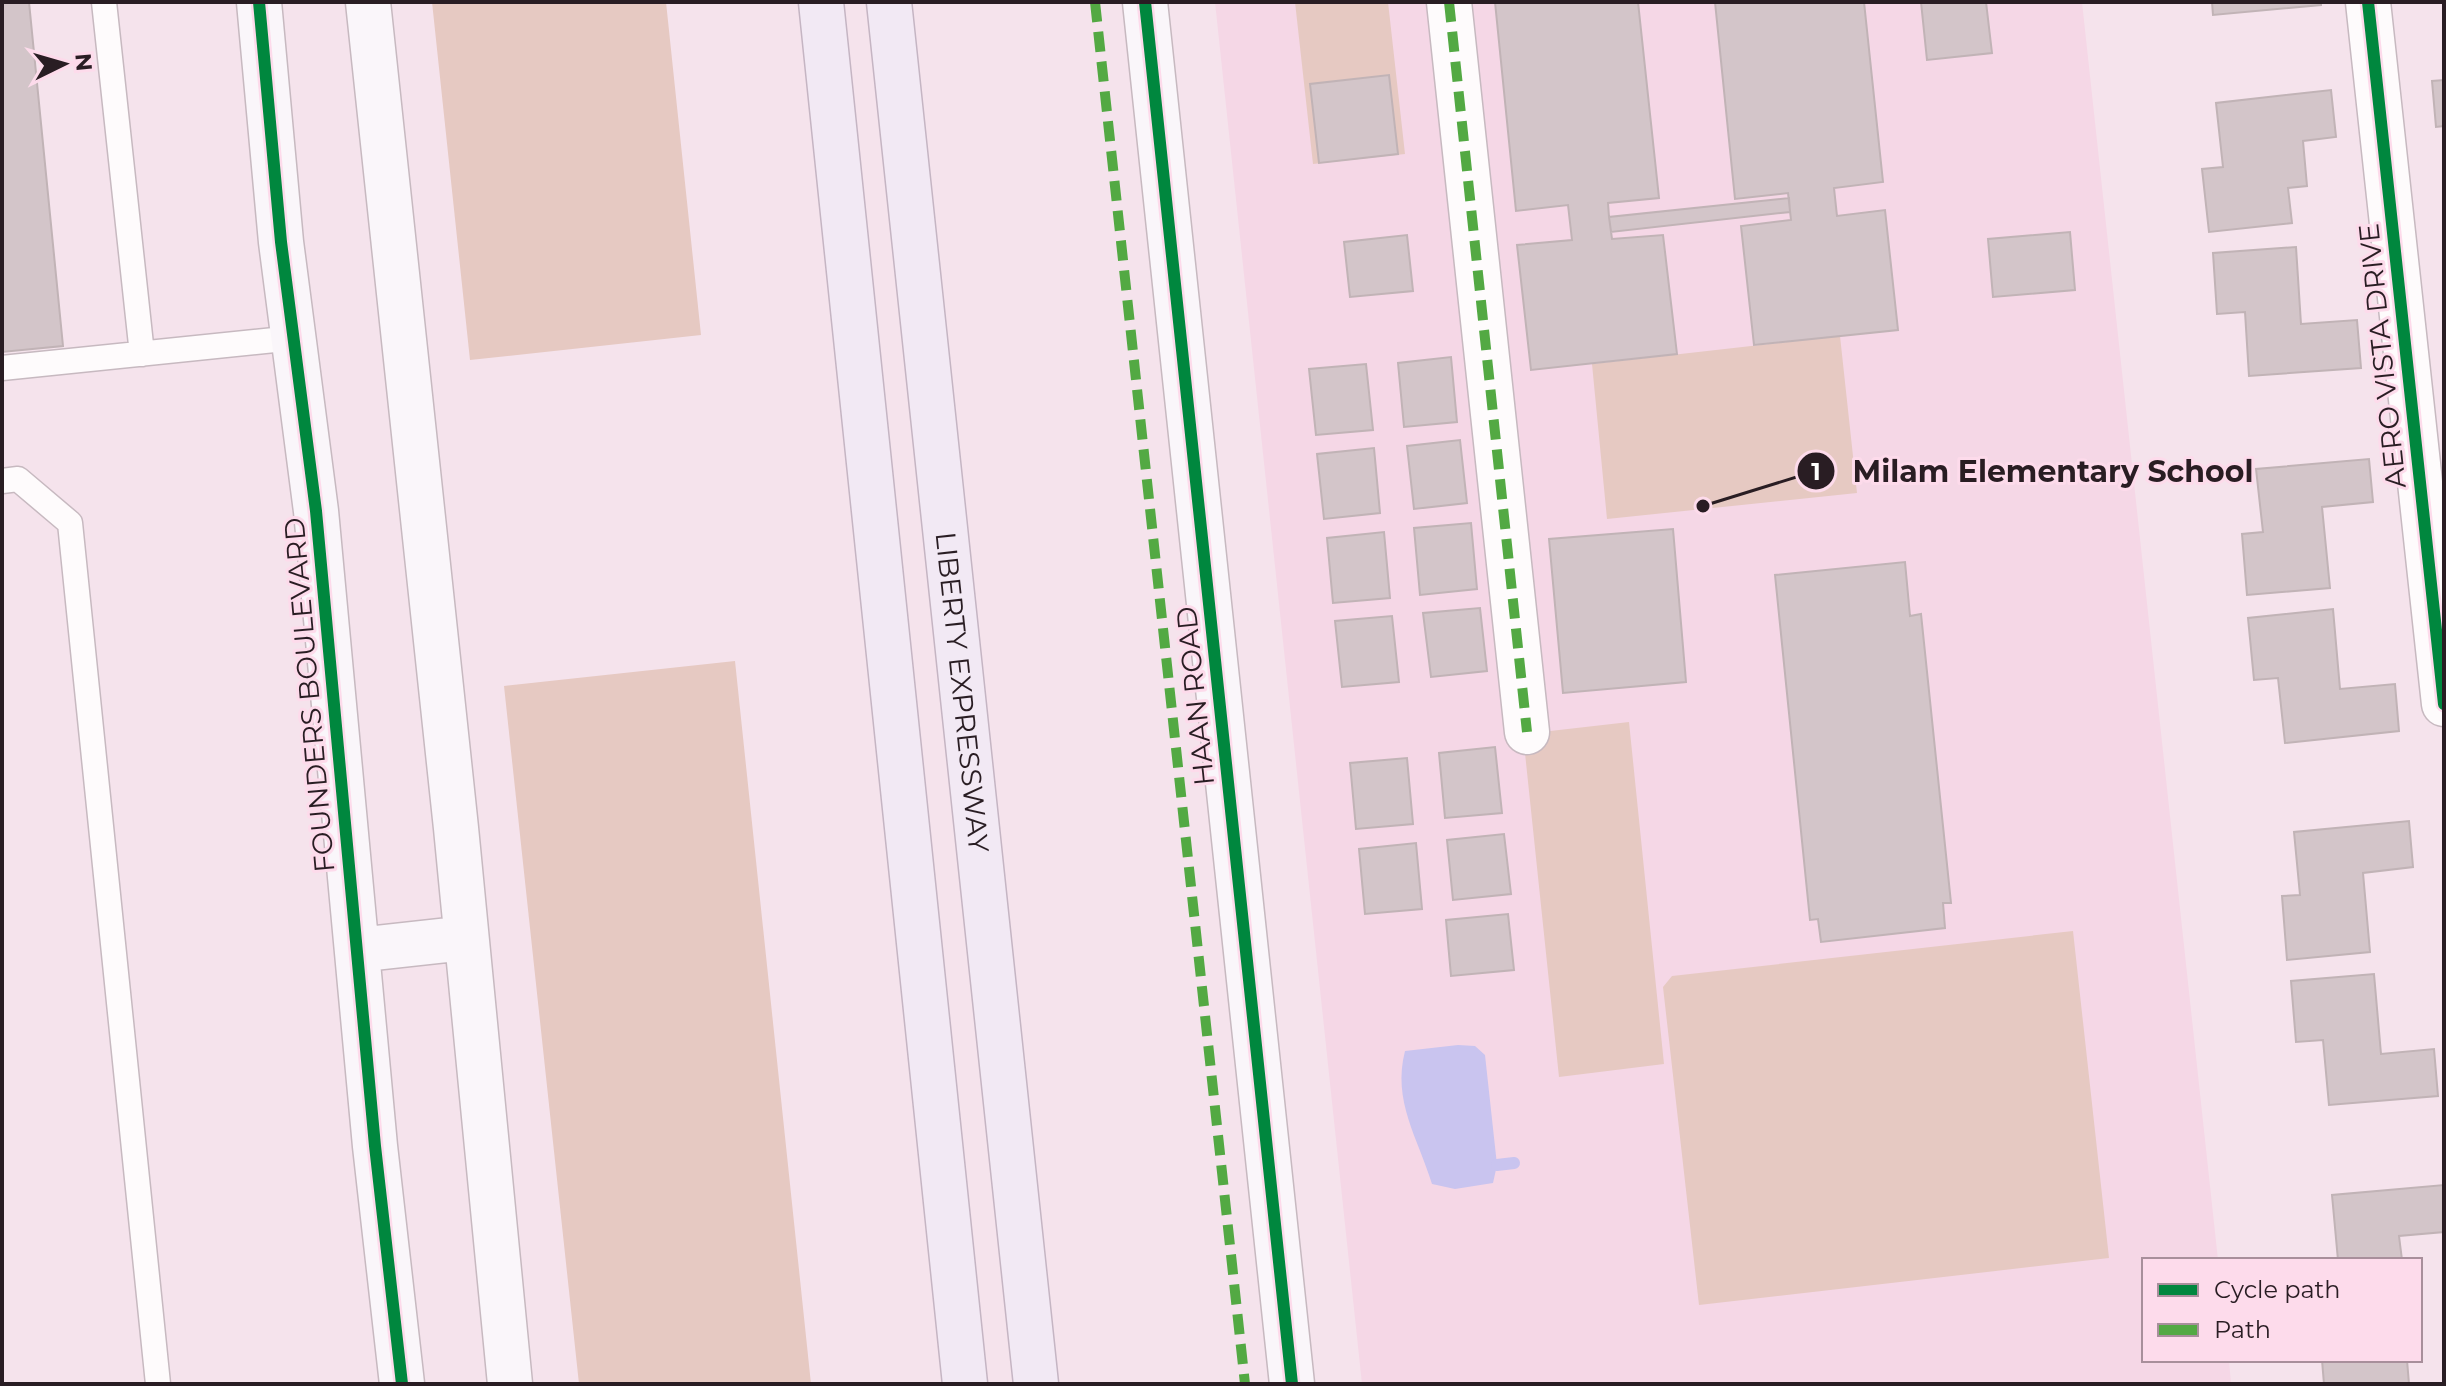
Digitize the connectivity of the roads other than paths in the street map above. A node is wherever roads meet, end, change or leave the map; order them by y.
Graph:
1 (104, 2) edge
2 (259, 2) edge
3 (368, 2) edge
4 (821, 2) edge
5 (889, 2) edge
6 (1145, 2) edge
7 (1449, 2) edge
8 (2368, 2) edge
9 (294, 338) junction
10 (142, 354) junction
11 (2, 368) edge
12 (2, 481) edge
13 (2444, 704) edge
14 (1527, 732) dead end
15 (466, 938) junction
16 (357, 950) junction
17 (158, 1384) edge
18 (402, 1384) edge
19 (510, 1384) edge
20 (965, 1384) edge
21 (1036, 1384) edge
22 (1292, 1384) edge

1 - 10 lane
2 - 9 street, FOUNDERS BOULEVARD
3 - 15 street
4 - 20 highway
5 - 21 highway, LIBERTY EXPRESSWAY
6 - 22 street, HAAN ROAD
7 - 14 street
8 - 13 street, AERO VISTA DRIVE
9 - 10 lane
9 - 16 street, FOUNDERS BOULEVARD
10 - 11 lane
12 - 17 lane
15 - 16 street
15 - 19 street
16 - 18 street, FOUNDERS BOULEVARD

